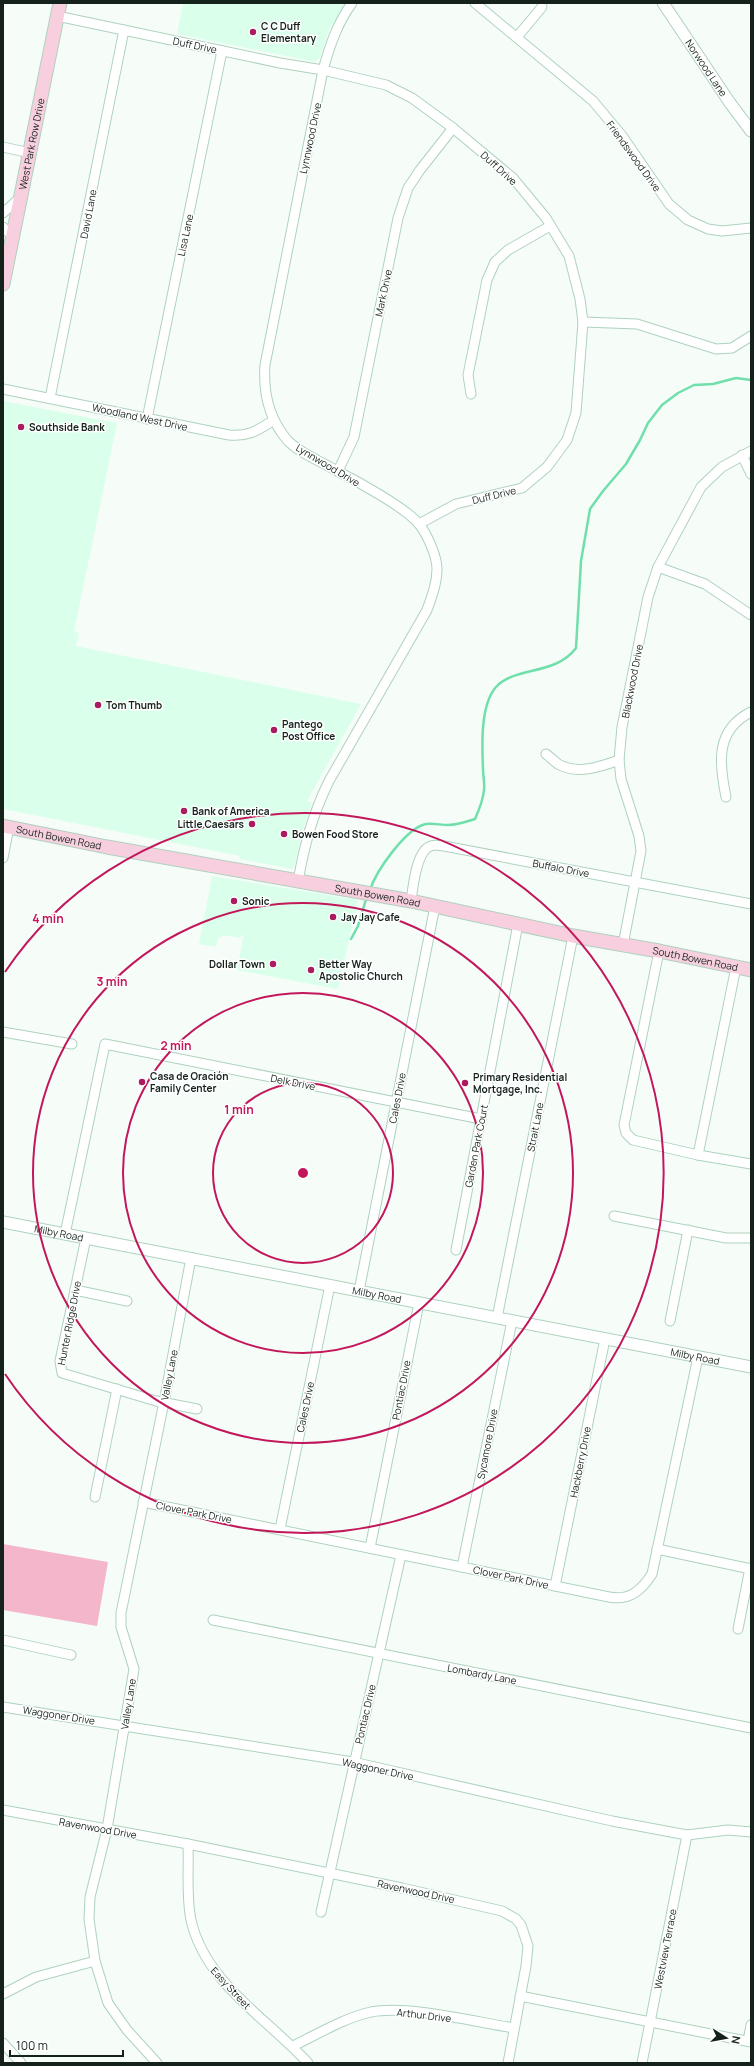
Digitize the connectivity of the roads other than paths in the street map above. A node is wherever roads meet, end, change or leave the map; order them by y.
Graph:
1 (60, 3) edge
2 (352, 3) edge
3 (476, 3) edge
4 (663, 3) edge
5 (542, 7) dead end
6 (57, 16) junction
7 (124, 30) junction
8 (517, 37) junction
9 (222, 51) junction
10 (323, 70) junction
11 (453, 128) junction
12 (751, 131) edge
13 (3, 147) edge
14 (30, 153) junction
15 (21, 197) junction
16 (3, 213) edge
17 (550, 226) junction
18 (3, 227) edge
19 (751, 228) edge
20 (13, 237) junction
21 (3, 284) edge
22 (583, 322) junction
23 (751, 336) edge
24 (3, 389) edge
25 (471, 394) dead end
26 (50, 398) junction
27 (147, 419) junction
28 (274, 420) junction
29 (751, 450) edge
30 (742, 455) junction
31 (338, 471) junction
32 (751, 474) edge
33 (419, 524) junction
34 (658, 567) junction
35 (751, 615) edge
36 (751, 712) edge
37 (546, 754) dead end
38 (619, 760) junction
39 (726, 797) dead end
40 (6, 826) edge
41 (3, 858) edge
42 (298, 881) junction
43 (636, 882) junction
44 (411, 901) junction
45 (751, 904) edge
46 (435, 906) junction
47 (518, 924) junction
48 (573, 936) junction
49 (623, 945) junction
50 (659, 951) junction
51 (736, 967) junction
52 (751, 970) edge
53 (3, 1032) edge
54 (72, 1044) dead end
55 (396, 1102) junction
56 (481, 1119) junction
57 (698, 1154) junction
58 (751, 1164) edge
59 (614, 1216) dead end
60 (3, 1222) edge
61 (688, 1230) junction
62 (64, 1234) junction
63 (86, 1238) junction
64 (751, 1238) edge
65 (456, 1250) dead end
66 (191, 1258) junction
67 (330, 1285) junction
68 (75, 1290) junction
69 (359, 1291) junction
70 (127, 1301) dead end
71 (419, 1303) junction
72 (497, 1318) junction
73 (512, 1321) junction
74 (670, 1321) dead end
75 (605, 1339) junction
76 (698, 1357) junction
77 (751, 1367) edge
78 (117, 1389) junction
79 (164, 1402) junction
80 (197, 1409) dead end
81 (95, 1497) dead end
82 (143, 1502) junction
83 (280, 1529) junction
84 (370, 1548) junction
85 (657, 1549) junction
86 (401, 1555) junction
87 (462, 1567) junction
88 (750, 1568) edge
89 (555, 1586) junction
90 (213, 1620) dead end
91 (738, 1629) dead end
92 (3, 1640) edge
93 (379, 1653) junction
94 (71, 1655) dead end
95 (3, 1707) edge
96 (125, 1726) junction
97 (751, 1728) edge
98 (353, 1762) junction
99 (3, 1810) edge
100 (107, 1829) junction
101 (751, 1832) edge
102 (687, 1835) junction
103 (188, 1844) junction
104 (330, 1873) junction
105 (321, 1912) dead end
106 (95, 1961) junction
107 (3, 1994) edge
108 (520, 1996) junction
109 (650, 2022) junction
110 (751, 2025) edge
111 (514, 2028) junction
112 (749, 2042) edge
113 (3, 2043) edge
114 (293, 2046) junction
115 (21, 2063) edge
116 (157, 2063) edge
117 (308, 2063) edge
118 (508, 2063) edge
119 (642, 2063) edge

1 - 6 main road, West Park Row Drive
2 - 10 street, Lynnwood Drive
3 - 8 street, Friendswood Drive
4 - 12 street, Norwood Lane
5 - 8 street
6 - 7 street, Duff Drive
6 - 14 main road, West Park Row Drive
7 - 9 street, Duff Drive
7 - 26 street, David Lane
8 - 19 street, Friendswood Drive
9 - 10 street, Duff Drive
9 - 27 street, Lisa Lane
10 - 11 street, Duff Drive
10 - 28 street, Lynnwood Drive
11 - 17 street, Duff Drive
11 - 31 street, Mark Drive
13 - 14 street
14 - 15 main road, West Park Row Drive
15 - 16 street
15 - 20 main road, West Park Row Drive
17 - 22 street, Duff Drive
17 - 25 street
18 - 20 street
20 - 21 main road, West Park Row Drive
22 - 23 street
22 - 33 street, Duff Drive
24 - 26 street, Woodland West Drive
26 - 27 street, Woodland West Drive
27 - 28 street, Woodland West Drive
28 - 31 street, Lynnwood Drive
29 - 30 street, Blackwood Drive
30 - 32 street
30 - 34 street, Blackwood Drive
31 - 33 street, Lynnwood Drive
33 - 42 street, Lynnwood Drive
34 - 35 street
34 - 38 street, Blackwood Drive
36 - 39 street
37 - 38 street
38 - 43 street, Blackwood Drive
40 - 41 street
40 - 42 main road, South Bowen Road
42 - 44 main road, South Bowen Road
43 - 44 street, Buffalo Drive
43 - 45 street, Buffalo Drive
43 - 49 street, Blackwood Drive
44 - 46 main road, South Bowen Road
46 - 47 main road, South Bowen Road
46 - 55 street, Cales Drive
47 - 48 main road, South Bowen Road
47 - 56 street, Garden Park Court
48 - 49 main road, South Bowen Road
48 - 72 street, Strait Lane
49 - 50 main road, South Bowen Road
50 - 51 main road, South Bowen Road
50 - 57 street
51 - 52 main road, South Bowen Road
51 - 57 street
53 - 54 street
55 - 56 street, Delk Drive
55 - 62 street, Delk Drive
55 - 69 street, Cales Drive
56 - 65 street, Garden Park Court
57 - 58 street
59 - 61 street
60 - 62 street, Milby Road
61 - 64 street
61 - 74 street
62 - 63 street, Milby Road
63 - 66 street, Milby Road
63 - 68 street, Hunter Ridge Drive
66 - 67 street, Milby Road
66 - 79 street, Valley Lane
67 - 69 street, Milby Road
67 - 83 street, Cales Drive
68 - 70 street
68 - 78 street, Hunter Ridge Drive
69 - 71 street, Milby Road
71 - 72 street, Milby Road
71 - 84 street, Pontiac Drive
72 - 73 street, Milby Road
73 - 75 street, Milby Road
73 - 87 street, Sycamore Drive
75 - 76 street, Milby Road
75 - 89 street, Hackberry Drive
76 - 77 street, Milby Road
76 - 85 street, Clover Park Drive
78 - 79 street, Hunter Ridge Drive
78 - 81 street
79 - 80 street, Hunter Ridge Drive
79 - 82 street, Valley Lane
82 - 83 street, Clover Park Drive
82 - 96 street, Valley Lane
83 - 84 street, Clover Park Drive
84 - 86 street, Clover Park Drive
85 - 88 street
85 - 89 street, Clover Park Drive
86 - 87 street, Clover Park Drive
86 - 93 street, Pontiac Drive
87 - 89 street, Clover Park Drive
88 - 91 street
90 - 93 street, Lombardy Lane
92 - 94 street
93 - 97 street, Lombardy Lane
93 - 98 street, Pontiac Drive
95 - 96 street, Waggoner Drive
96 - 98 street, Waggoner Drive
96 - 100 street, Valley Lane
98 - 102 street, Waggoner Drive
98 - 104 street, Pontiac Drive
99 - 100 street, Ravenwood Drive
100 - 103 street, Ravenwood Drive
100 - 106 street, Valley Lane
101 - 102 street, Waggoner Drive
102 - 109 street, Westview Terrace
103 - 104 street, Ravenwood Drive
103 - 114 street, Easy Street
104 - 105 street, Pontiac Drive
104 - 108 street, Ravenwood Drive
106 - 107 street
106 - 116 street, Valley Lane
108 - 109 street
108 - 111 street, Ravenwood Drive
109 - 112 street
109 - 119 street, Westview Terrace
110 - 112 street
111 - 114 street, Arthur Drive
111 - 118 street, Ravenwood Drive
113 - 115 street
114 - 117 street, Easy Street

